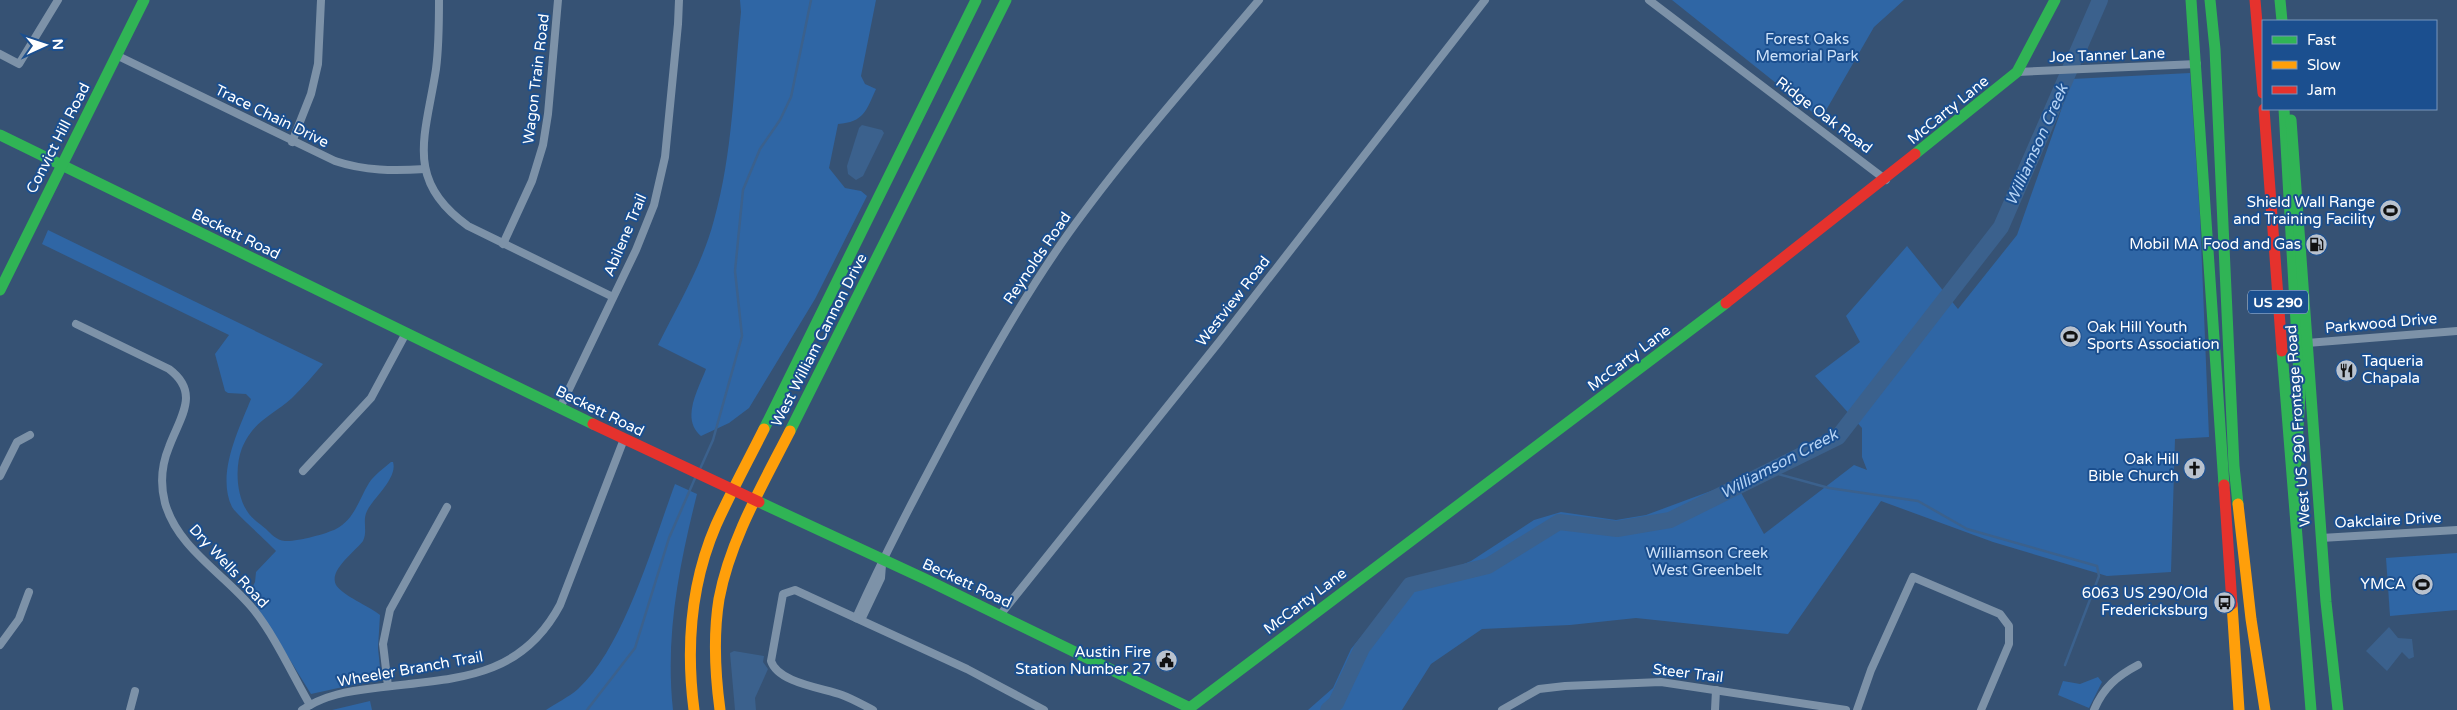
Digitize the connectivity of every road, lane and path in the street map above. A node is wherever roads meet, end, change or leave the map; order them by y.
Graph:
1 (58, 0) edge
2 (144, 0) edge
3 (321, 0) edge
4 (439, 0) edge
5 (558, 0) edge
6 (679, 0) edge
7 (976, 0) edge
8 (1006, 0) edge
9 (1258, 0) edge
10 (1485, 0) edge
11 (1649, 0) edge
12 (2055, 0) edge
13 (2191, 0) edge
14 (2210, 0) edge
15 (2255, 0) edge
16 (2280, 0) edge
17 (2282, 20) edge
18 (0, 54) edge
19 (116, 56) junction
20 (2197, 64) junction
21 (2017, 72) junction
22 (2262, 74) edge
23 (2264, 110) edge
24 (2284, 110) edge
25 (2290, 110) edge
26 (0, 135) edge
27 (292, 142) junction
28 (61, 165) junction
29 (425, 169) junction
30 (1886, 180) junction
31 (503, 244) junction
32 (0, 290) edge
33 (613, 297) junction
34 (76, 324) dead end
35 (2457, 331) edge
36 (406, 334) junction
37 (2307, 343) junction
38 (560, 408) junction
39 (30, 435) dead end
40 (624, 439) junction
41 (303, 471) dead end
42 (0, 476) edge
43 (732, 490) junction
44 (2292, 496) junction
45 (755, 501) junction
46 (447, 508) dead end
47 (2457, 530) edge
48 (2321, 538) junction
49 (882, 561) junction
50 (29, 592) dead end
51 (1000, 615) junction
52 (859, 619) junction
53 (0, 646) edge
54 (2138, 665) dead end
55 (388, 686) junction
56 (1716, 690) junction
57 (135, 691) dead end
58 (2336, 694) junction
59 (310, 704) junction
60 (2265, 706) edge
61 (1188, 709) edge
62 (130, 710) edge
63 (302, 710) edge
64 (694, 710) edge
65 (720, 710) edge
66 (874, 710) edge
67 (1044, 710) edge
68 (1502, 710) edge
69 (1715, 710) edge
70 (1846, 710) edge
71 (1857, 710) edge
72 (1980, 710) edge
73 (2094, 710) edge
74 (2240, 710) edge
75 (2311, 710) edge
76 (2333, 710) edge
77 (2338, 710) edge

1 - 18 street
2 - 19 main road, Convict Hill Road
3 - 27 street
4 - 29 street
5 - 31 street, Wagon Train Road
6 - 33 street, Abilene Trail
7 - 43 main road, West William Cannon Drive
8 - 45 main road, West William Cannon Drive
9 - 49 street, Reynolds Road
10 - 51 street, Westview Road
11 - 30 street, Ridge Oak Road
12 - 21 main road, McCarty Lane
13 - 20 main road
14 - 60 main road, US 290
15 - 22 main road
16 - 17 main road
19 - 27 street, Trace Chain Drive
19 - 28 main road, Convict Hill Road
20 - 21 street, Joe Tanner Lane
20 - 74 main road
21 - 30 main road, McCarty Lane
23 - 44 main road, US 290
24 - 44 main road
25 - 37 main road, West US 290 Frontage Road
26 - 28 main road, Beckett Road
27 - 29 street, Trace Chain Drive
28 - 32 main road, Convict Hill Road
28 - 36 main road, Beckett Road
29 - 31 street
30 - 61 main road, McCarty Lane
31 - 33 street
33 - 38 street, Abilene Trail
34 - 59 street, Dry Wells Road
35 - 37 street, Parkwood Drive
36 - 38 main road, Beckett Road
36 - 41 street
37 - 48 main road, West US 290 Frontage Road
38 - 40 main road, Beckett Road
39 - 42 street
40 - 43 main road, Beckett Road
40 - 55 street, Wheeler Branch Trail
43 - 45 main road, Beckett Road
43 - 64 main road, West William Cannon Drive
44 - 75 main road, US 290
45 - 49 main road, Beckett Road
45 - 65 main road, West William Cannon Drive
46 - 55 street
47 - 48 street, Oakclaire Drive
48 - 58 main road, West US 290 Frontage Road
49 - 51 main road, Beckett Road
49 - 52 street, Reynolds Road
50 - 53 street
51 - 61 main road, Beckett Road
52 - 66 street
52 - 67 street
54 - 73 street
55 - 59 street, Wheeler Branch Trail
56 - 68 street, Steer Trail
56 - 69 street
56 - 70 street, Steer Trail
57 - 62 street
58 - 76 main road
58 - 77 main road, West US 290 Frontage Road
59 - 63 street, Wheeler Branch Trail
71 - 72 street

